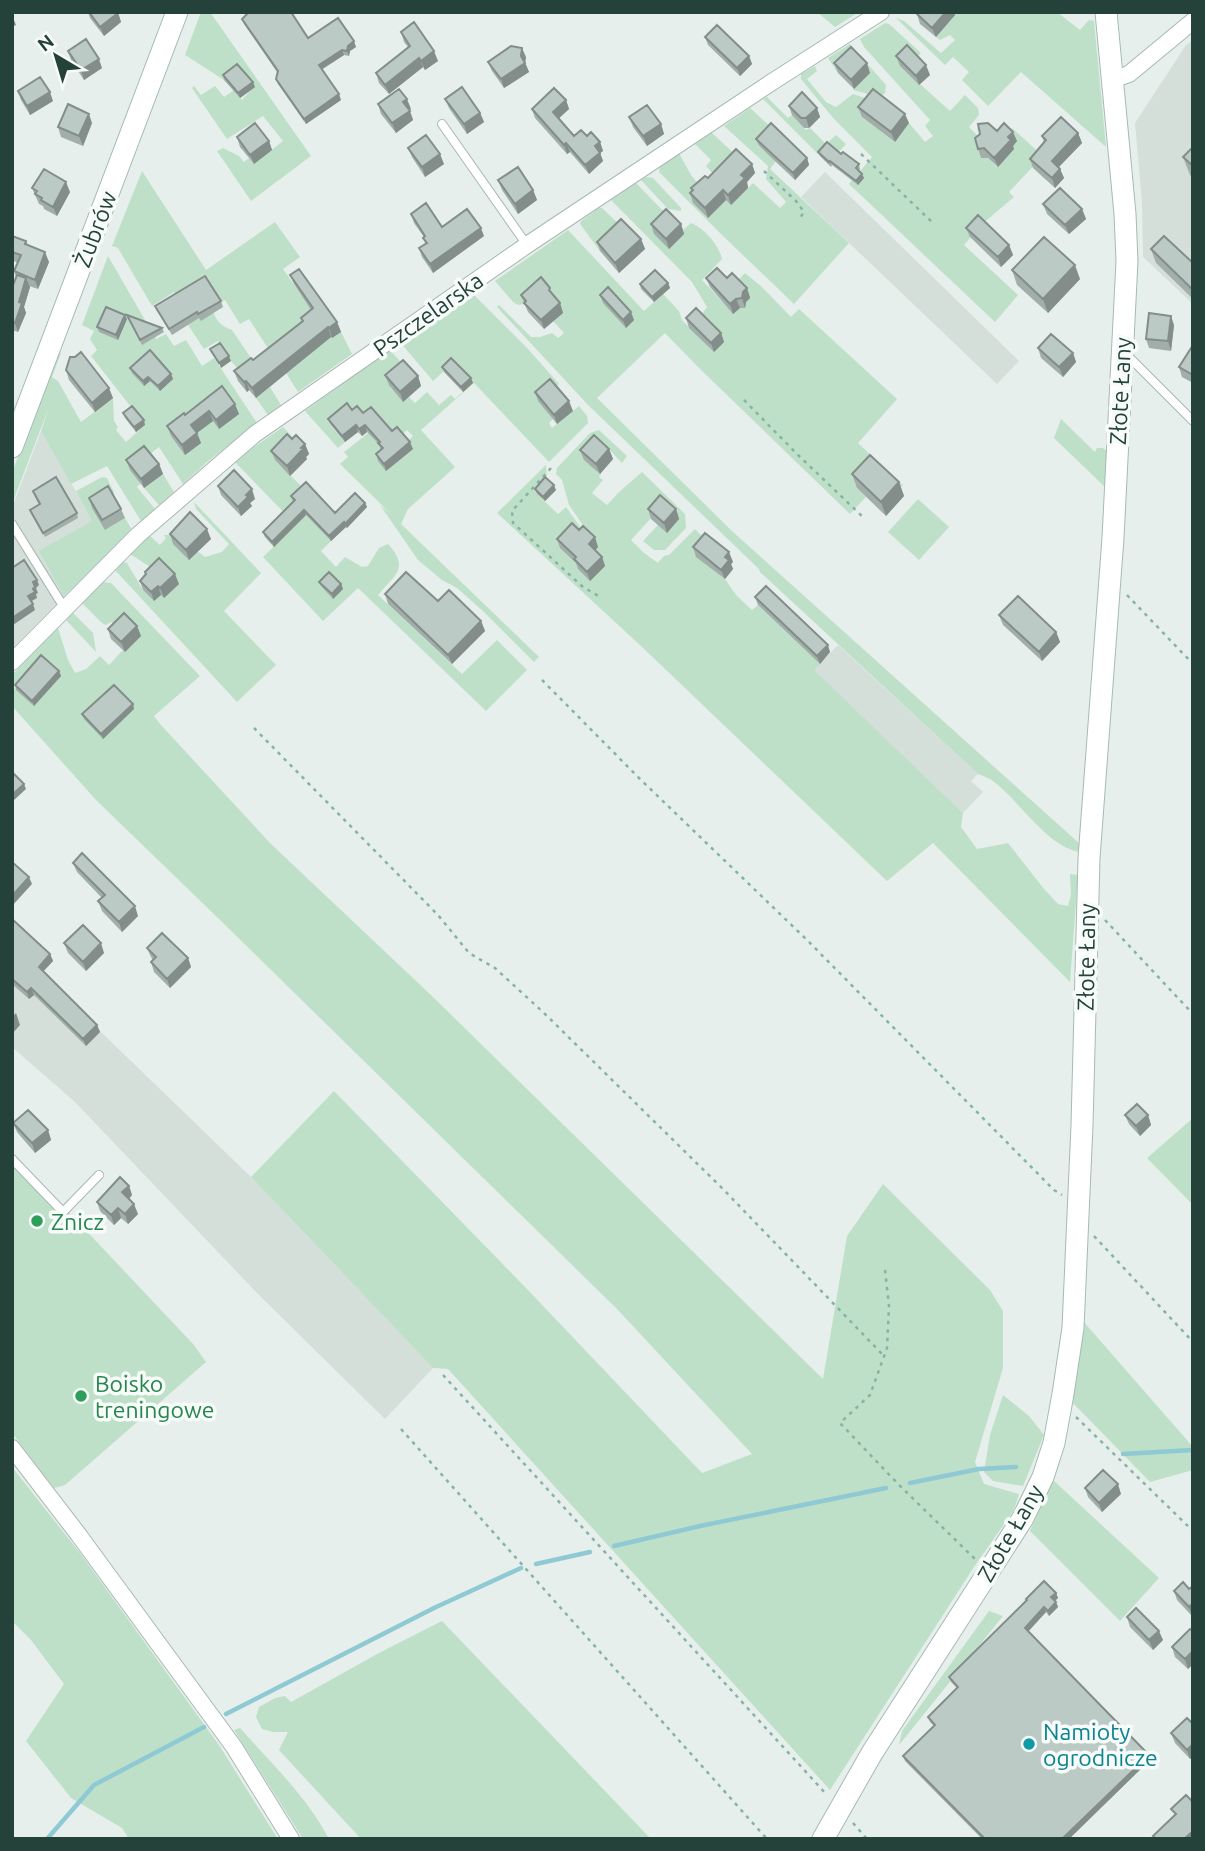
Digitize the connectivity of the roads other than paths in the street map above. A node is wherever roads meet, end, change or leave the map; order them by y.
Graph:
1 (177, 12) edge
2 (881, 12) edge
3 (1106, 12) edge
4 (1193, 21) edge
5 (1112, 80) junction
6 (442, 124) dead end
7 (527, 245) junction
8 (1122, 351) junction
9 (1193, 421) edge
10 (12, 447) edge
11 (12, 524) edge
12 (65, 609) junction
13 (12, 662) edge
14 (12, 1160) edge
15 (99, 1175) dead end
16 (12, 1448) edge
17 (291, 1839) edge
18 (823, 1839) edge

1 - 10 street, Żubrów
2 - 7 street, Pszczelarska
3 - 5 street, Złote Łany
4 - 5 street
5 - 8 street, Złote Łany
6 - 7 lane
7 - 12 street, Pszczelarska
8 - 9 lane
8 - 18 street, Złote Łany
11 - 12 lane
12 - 13 street, Pszczelarska
14 - 15 lane
16 - 17 street

